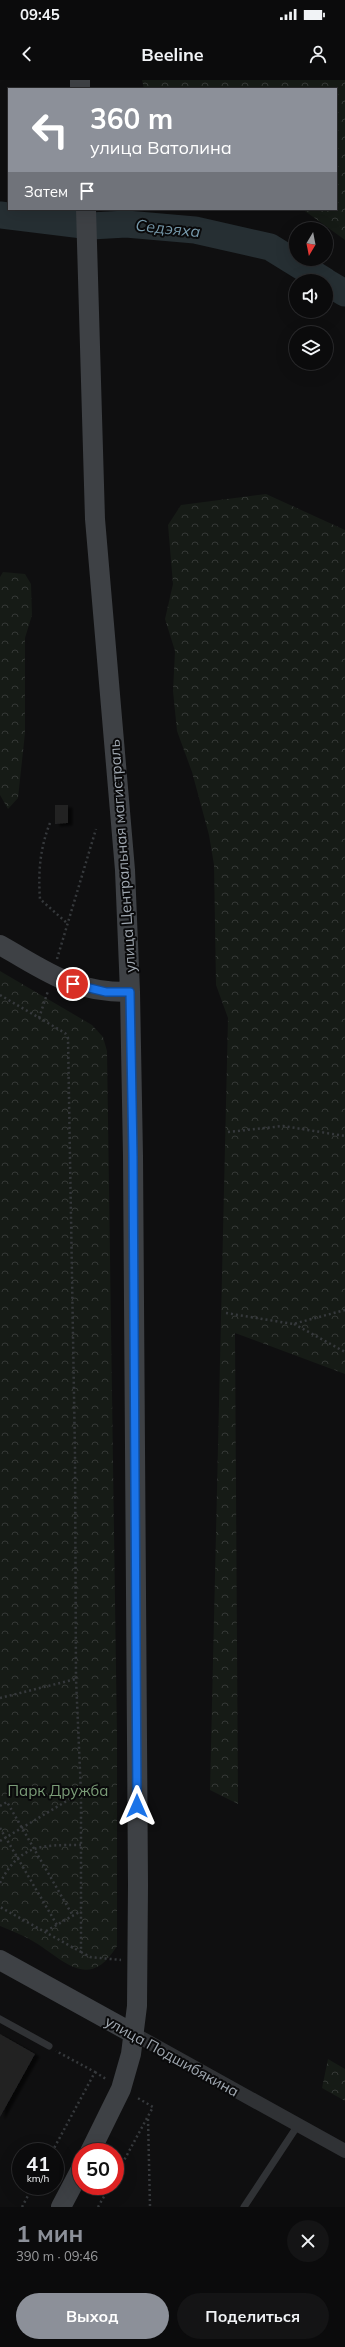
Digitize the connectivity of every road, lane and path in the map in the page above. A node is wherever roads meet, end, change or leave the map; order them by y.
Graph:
1 (86, 210) edge
2 (50, 823) dead end
3 (96, 829) dead end
4 (68, 924) junction
5 (0, 945) edge
6 (52, 975) junction
7 (130, 992) junction
8 (0, 995) edge
9 (40, 1018) junction
10 (228, 1132) dead end
11 (345, 1136) edge
12 (345, 1310) edge
13 (226, 1313) dead end
14 (293, 1324) junction
15 (345, 1352) edge
16 (76, 1679) junction
17 (0, 1698) edge
18 (81, 1793) junction
19 (0, 1806) edge
20 (0, 1828) edge
21 (22, 1828) junction
22 (6, 1838) junction
23 (0, 1841) edge
24 (81, 1845) junction
25 (33, 1849) junction
26 (18, 1858) junction
27 (0, 1883) edge
28 (0, 1907) edge
29 (81, 1911) junction
30 (73, 1916) junction
31 (57, 1926) junction
32 (46, 1932) junction
33 (81, 1952) junction
34 (1, 1962) edge
35 (137, 1962) junction
36 (0, 2019) edge
37 (134, 2034) junction
38 (49, 2046) joint
39 (95, 2072) junction
40 (121, 2089) junction
41 (148, 2118) junction
42 (298, 2125) junction
43 (57, 2143) edge
44 (94, 2143) edge
45 (345, 2150) edge
46 (124, 2161) edge
47 (72, 2186) edge
48 (28, 2195) edge
49 (105, 2195) edge
50 (22, 2207) edge
51 (61, 2207) edge
52 (98, 2207) edge
53 (150, 2207) edge
54 (244, 2207) edge

1 - 7 main road, улица Центральная магистраль
2 - 4 path
3 - 4 path
4 - 6 path
5 - 6 main road
6 - 7 main road
6 - 9 path
7 - 35 main road, улица Центральная магистраль
8 - 9 path
9 - 16 path
10 - 11 path
12 - 14 path
13 - 14 path
14 - 15 path
16 - 17 path
16 - 18 path
18 - 21 path
18 - 24 path
19 - 21 path
20 - 22 path
21 - 22 path
21 - 25 path
22 - 23 path
22 - 26 path
24 - 25 path
24 - 29 path
25 - 26 path
25 - 30 path
26 - 27 path
26 - 31 path
28 - 32 path
29 - 30 path
29 - 33 path
30 - 31 path
31 - 32 path
32 - 33 path
33 - 35 path
34 - 37 main road, улица Подшибякина
35 - 37 main road, улица Центральная магистраль
36 - 38 lane
37 - 40 main road, улица Центральная магистраль
37 - 42 street, улица Подшибякина
38 - 39 path
39 - 40 path
39 - 43 path
40 - 41 path
40 - 44 main road, улица Центральная магистраль
41 - 46 path
41 - 53 path
42 - 45 street, улица Подшибякина
42 - 54 lane
47 - 51 main road
48 - 50 path
49 - 52 path

